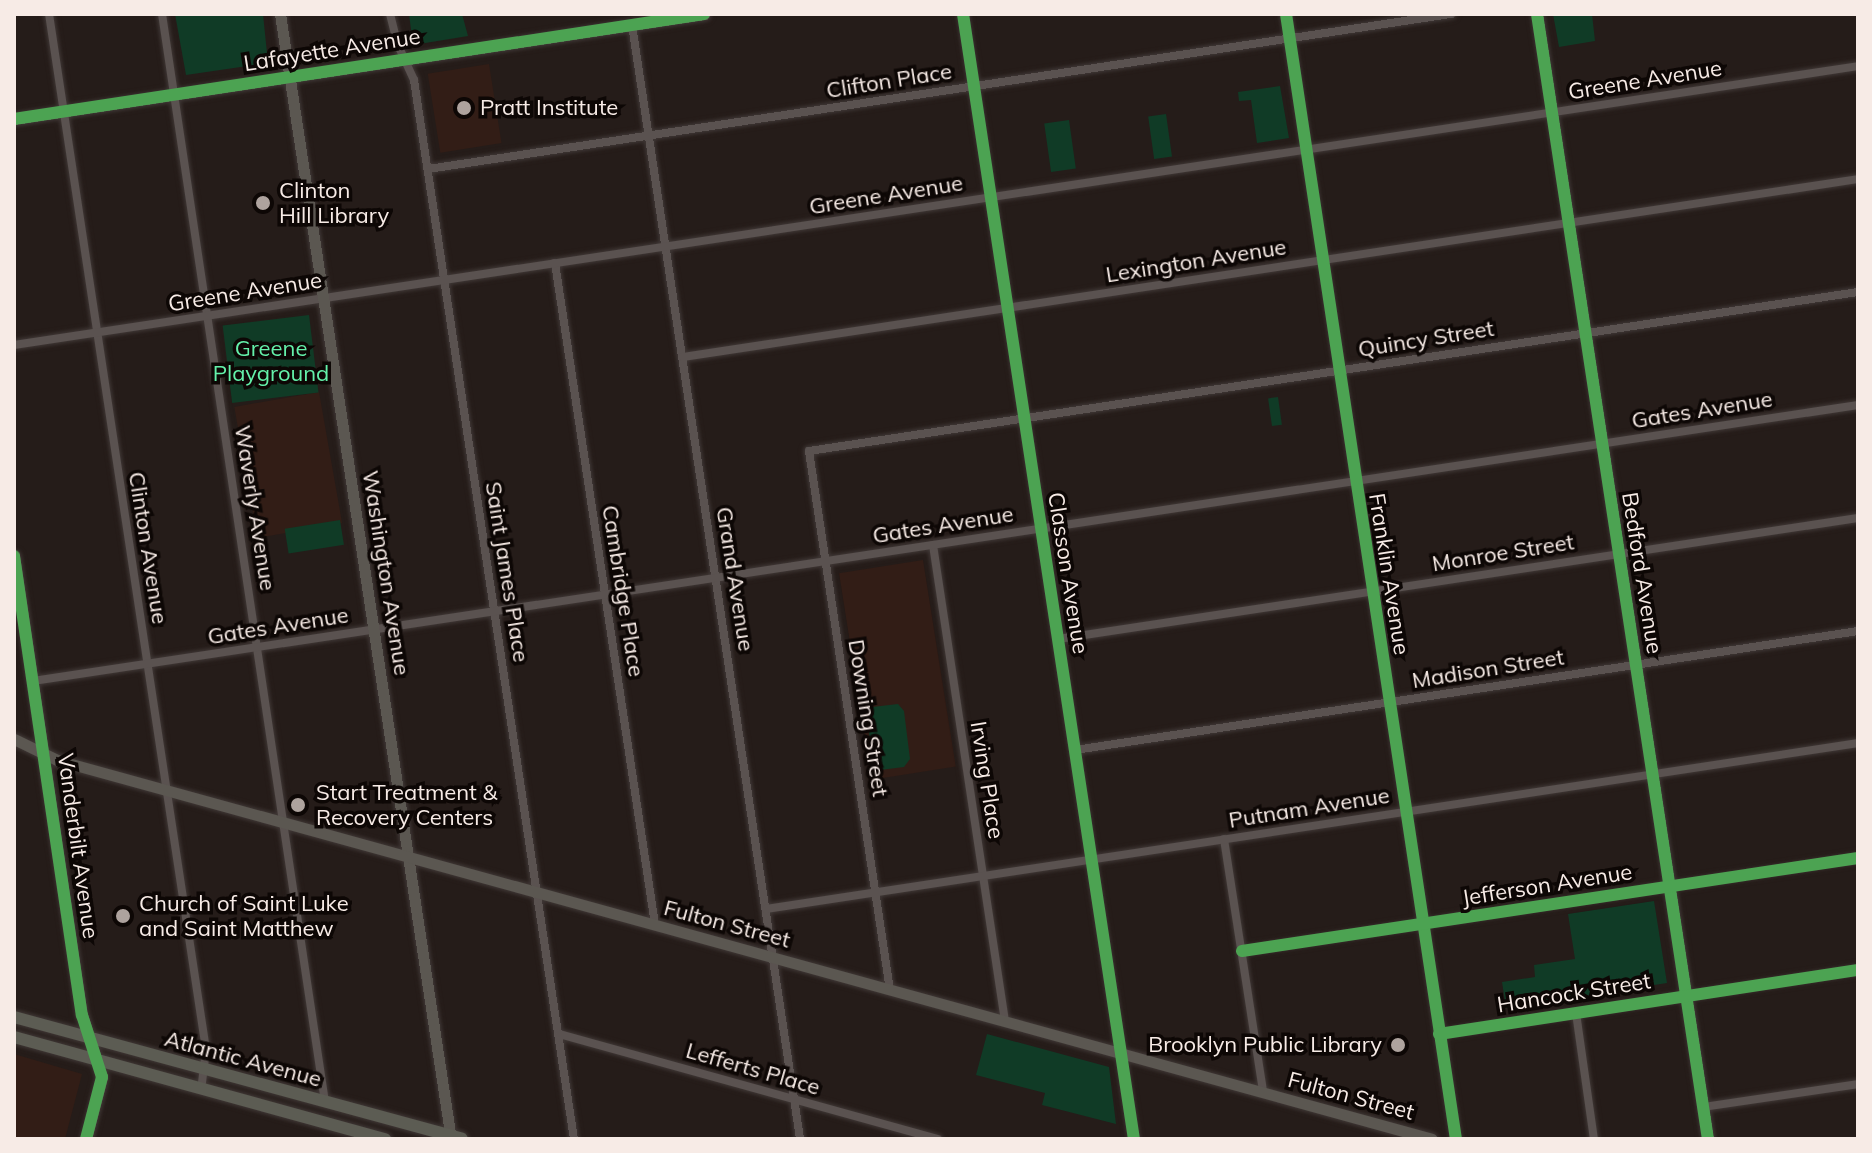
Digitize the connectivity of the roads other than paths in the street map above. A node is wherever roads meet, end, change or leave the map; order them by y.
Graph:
1 (49, 14) edge
2 (162, 14) edge
3 (280, 14) edge
4 (390, 14) edge
5 (704, 14) edge
6 (963, 14) edge
7 (1286, 14) edge
8 (1451, 14) edge
9 (1537, 14) edge
10 (632, 25) junction
11 (1289, 38) junction
12 (406, 59) junction
13 (1858, 66) edge
14 (289, 77) junction
15 (974, 86) junction
16 (175, 95) junction
17 (64, 111) junction
18 (1552, 112) junction
19 (14, 119) edge
20 (649, 136) junction
21 (1306, 149) junction
22 (428, 169) junction
23 (1858, 179) edge
24 (991, 197) junction
25 (1569, 222) junction
26 (666, 246) junction
27 (1321, 260) junction
28 (555, 263) junction
29 (445, 280) junction
30 (1858, 292) edge
31 (324, 298) junction
32 (1008, 307) junction
33 (208, 316) junction
34 (97, 332) junction
35 (1586, 333) junction
36 (14, 345) edge
37 (683, 357) junction
38 (1337, 371) junction
39 (1858, 405) edge
40 (1025, 418) junction
41 (1602, 444) junction
42 (809, 451) joint
43 (1355, 481) junction
44 (1858, 518) edge
45 (1041, 529) junction
46 (933, 545) junction
47 (1619, 554) junction
48 (14, 556) edge
49 (826, 561) junction
50 (716, 578) junction
51 (1371, 591) junction
52 (605, 595) junction
53 (495, 611) junction
54 (374, 630) junction
55 (1858, 631) edge
56 (1058, 639) junction
57 (258, 647) junction
58 (148, 664) junction
59 (1636, 665) junction
60 (33, 681) junction
61 (1388, 702) junction
62 (14, 739) edge
63 (1858, 743) edge
64 (1075, 750) junction
65 (45, 755) junction
66 (1653, 774) junction
67 (167, 791) junction
68 (1405, 812) junction
69 (284, 823) junction
70 (1224, 839) junction
71 (409, 857) junction
72 (1858, 858) edge
73 (1091, 859) junction
74 (983, 876) junction
75 (1670, 886) junction
76 (537, 892) junction
77 (876, 892) junction
78 (766, 909) junction
79 (655, 924) junction
80 (1422, 924) junction
81 (1242, 951) junction
82 (773, 957) junction
83 (1858, 970) edge
84 (890, 990) junction
85 (1686, 997) junction
86 (1576, 1013) junction
87 (14, 1017) edge
88 (1005, 1021) junction
89 (559, 1034) junction
90 (1439, 1034) junction
91 (14, 1037) edge
92 (90, 1038) junction
93 (1121, 1053) junction
94 (97, 1060) junction
95 (203, 1069) junction
96 (1858, 1084) edge
97 (201, 1088) junction
98 (1263, 1092) junction
99 (795, 1099) junction
100 (325, 1102) junction
101 (1703, 1107) junction
102 (455, 1138) edge
103 (86, 1139) edge
104 (385, 1139) edge
105 (574, 1139) edge
106 (800, 1139) edge
107 (938, 1139) edge
108 (1134, 1139) edge
109 (1432, 1139) edge
110 (1456, 1139) edge
111 (1594, 1139) edge
112 (1708, 1139) edge

1 - 17 street, Clinton Avenue
2 - 16 street, Waverly Avenue
3 - 14 main road, Washington Avenue
4 - 12 street, Saint James Place
5 - 10 main road, Lafayette Avenue
6 - 15 street, Classon Avenue
7 - 11 street, Franklin Avenue
8 - 11 street, Clifton Place
9 - 18 main road, Bedford Avenue
10 - 12 main road, Lafayette Avenue
10 - 20 street, Grand Avenue
11 - 15 street, Clifton Place
11 - 21 street, Franklin Avenue
12 - 14 main road, Lafayette Avenue
12 - 22 street, Saint James Place
13 - 18 street, Greene Avenue
14 - 16 main road, Lafayette Avenue
14 - 31 main road, Washington Avenue
15 - 20 street, Clifton Place
15 - 24 street, Classon Avenue
16 - 17 main road, Lafayette Avenue
16 - 33 street, Waverly Avenue
17 - 19 main road, Lafayette Avenue
17 - 34 street, Clinton Avenue
18 - 21 street, Greene Avenue
18 - 25 main road, Bedford Avenue
20 - 22 street, Clifton Place
20 - 26 street, Grand Avenue
21 - 24 street, Greene Avenue
21 - 27 street, Franklin Avenue
22 - 29 street, Saint James Place
23 - 25 street, Lexington Avenue
24 - 26 street, Greene Avenue
24 - 32 street, Classon Avenue
25 - 27 street, Lexington Avenue
25 - 35 main road, Bedford Avenue
26 - 28 street, Greene Avenue
26 - 37 street, Grand Avenue
27 - 32 street, Lexington Avenue
27 - 38 street, Franklin Avenue
28 - 29 street, Greene Avenue
28 - 52 street, Cambridge Place
29 - 31 street, Greene Avenue
29 - 53 street, Saint James Place
30 - 35 street, Quincy Street
31 - 33 street, Greene Avenue
31 - 54 main road, Washington Avenue
32 - 37 street, Lexington Avenue
32 - 40 street, Classon Avenue
33 - 34 street, Greene Avenue
33 - 57 street, Waverly Avenue
34 - 36 street, Greene Avenue
34 - 58 street, Clinton Avenue
35 - 38 street, Quincy Street
35 - 41 main road, Bedford Avenue
37 - 50 street, Grand Avenue
38 - 40 street, Quincy Street
38 - 43 street, Franklin Avenue
39 - 41 street, Gates Avenue
40 - 42 street, Quincy Street
40 - 45 street, Classon Avenue
41 - 43 street, Gates Avenue
41 - 47 main road, Bedford Avenue
42 - 49 street, Downing Street
43 - 45 street, Gates Avenue
43 - 51 street, Franklin Avenue
44 - 47 street, Monroe Street
45 - 46 street, Gates Avenue
45 - 56 street, Classon Avenue
46 - 49 street, Gates Avenue
46 - 74 street, Irving Place
47 - 51 street, Monroe Street
47 - 59 main road, Bedford Avenue
48 - 60 main road, Vanderbilt Avenue
49 - 50 street, Gates Avenue
49 - 77 street, Downing Street
50 - 52 street, Gates Avenue
50 - 78 street, Grand Avenue
51 - 56 street, Monroe Street
51 - 61 street, Franklin Avenue
52 - 53 street, Gates Avenue
52 - 79 street, Cambridge Place
53 - 54 street, Gates Avenue
53 - 76 street, Saint James Place
54 - 57 street, Gates Avenue
54 - 71 main road, Washington Avenue
55 - 59 street, Madison Street
56 - 64 street, Classon Avenue
57 - 58 street, Gates Avenue
57 - 69 street, Waverly Avenue
58 - 60 street, Gates Avenue
58 - 67 street, Clinton Avenue
59 - 61 street, Madison Street
59 - 66 main road, Bedford Avenue
60 - 65 main road, Vanderbilt Avenue
61 - 64 street, Madison Street
61 - 68 street, Franklin Avenue
62 - 65 main road, Fulton Street
63 - 66 street, Putnam Avenue
64 - 73 street, Classon Avenue
65 - 67 main road, Fulton Street
65 - 92 main road, Vanderbilt Avenue
66 - 68 street, Putnam Avenue
66 - 75 main road, Bedford Avenue
67 - 69 main road, Fulton Street
67 - 95 street, Clinton Avenue
68 - 70 street, Putnam Avenue
68 - 80 street, Franklin Avenue
69 - 71 main road, Fulton Street
69 - 100 street, Waverly Avenue
70 - 73 street, Putnam Avenue
70 - 81 street
71 - 76 main road, Fulton Street
71 - 102 main road, Washington Avenue
72 - 75 street, Jefferson Avenue
73 - 74 street, Putnam Avenue
73 - 93 street, Classon Avenue
74 - 77 street, Putnam Avenue
74 - 88 street, Irving Place
75 - 80 street, Jefferson Avenue
75 - 85 main road, Bedford Avenue
76 - 79 main road, Fulton Street
76 - 89 street, Saint James Place
77 - 78 street, Putnam Avenue
77 - 84 street, Downing Street
78 - 82 street, Grand Avenue
79 - 82 main road, Fulton Street
80 - 81 street, Jefferson Avenue
80 - 90 street, Franklin Avenue
81 - 98 street
82 - 84 main road, Fulton Street
82 - 99 street, Grand Avenue
83 - 85 street, Hancock Street
84 - 88 main road, Fulton Street
85 - 86 street, Hancock Street
85 - 101 main road, Bedford Avenue
86 - 90 street, Hancock Street
86 - 111 street
87 - 92 main road, Atlantic Avenue
88 - 93 main road, Fulton Street
89 - 99 street, Lefferts Place
89 - 105 street, Saint James Place
90 - 110 street, Franklin Avenue
91 - 94 main road, Atlantic Avenue
92 - 94 main road, Vanderbilt Avenue
92 - 95 main road, Atlantic Avenue
93 - 98 main road, Fulton Street
93 - 108 street, Classon Avenue
94 - 97 main road, Atlantic Avenue
94 - 103 main road, Vanderbilt Avenue
95 - 97 street, Clinton Avenue
95 - 100 main road, Atlantic Avenue
96 - 101 street
97 - 104 main road, Atlantic Avenue
98 - 109 main road, Fulton Street
99 - 106 street, Grand Avenue
99 - 107 street, Lefferts Place
100 - 102 main road, Atlantic Avenue
101 - 112 main road, Bedford Avenue

